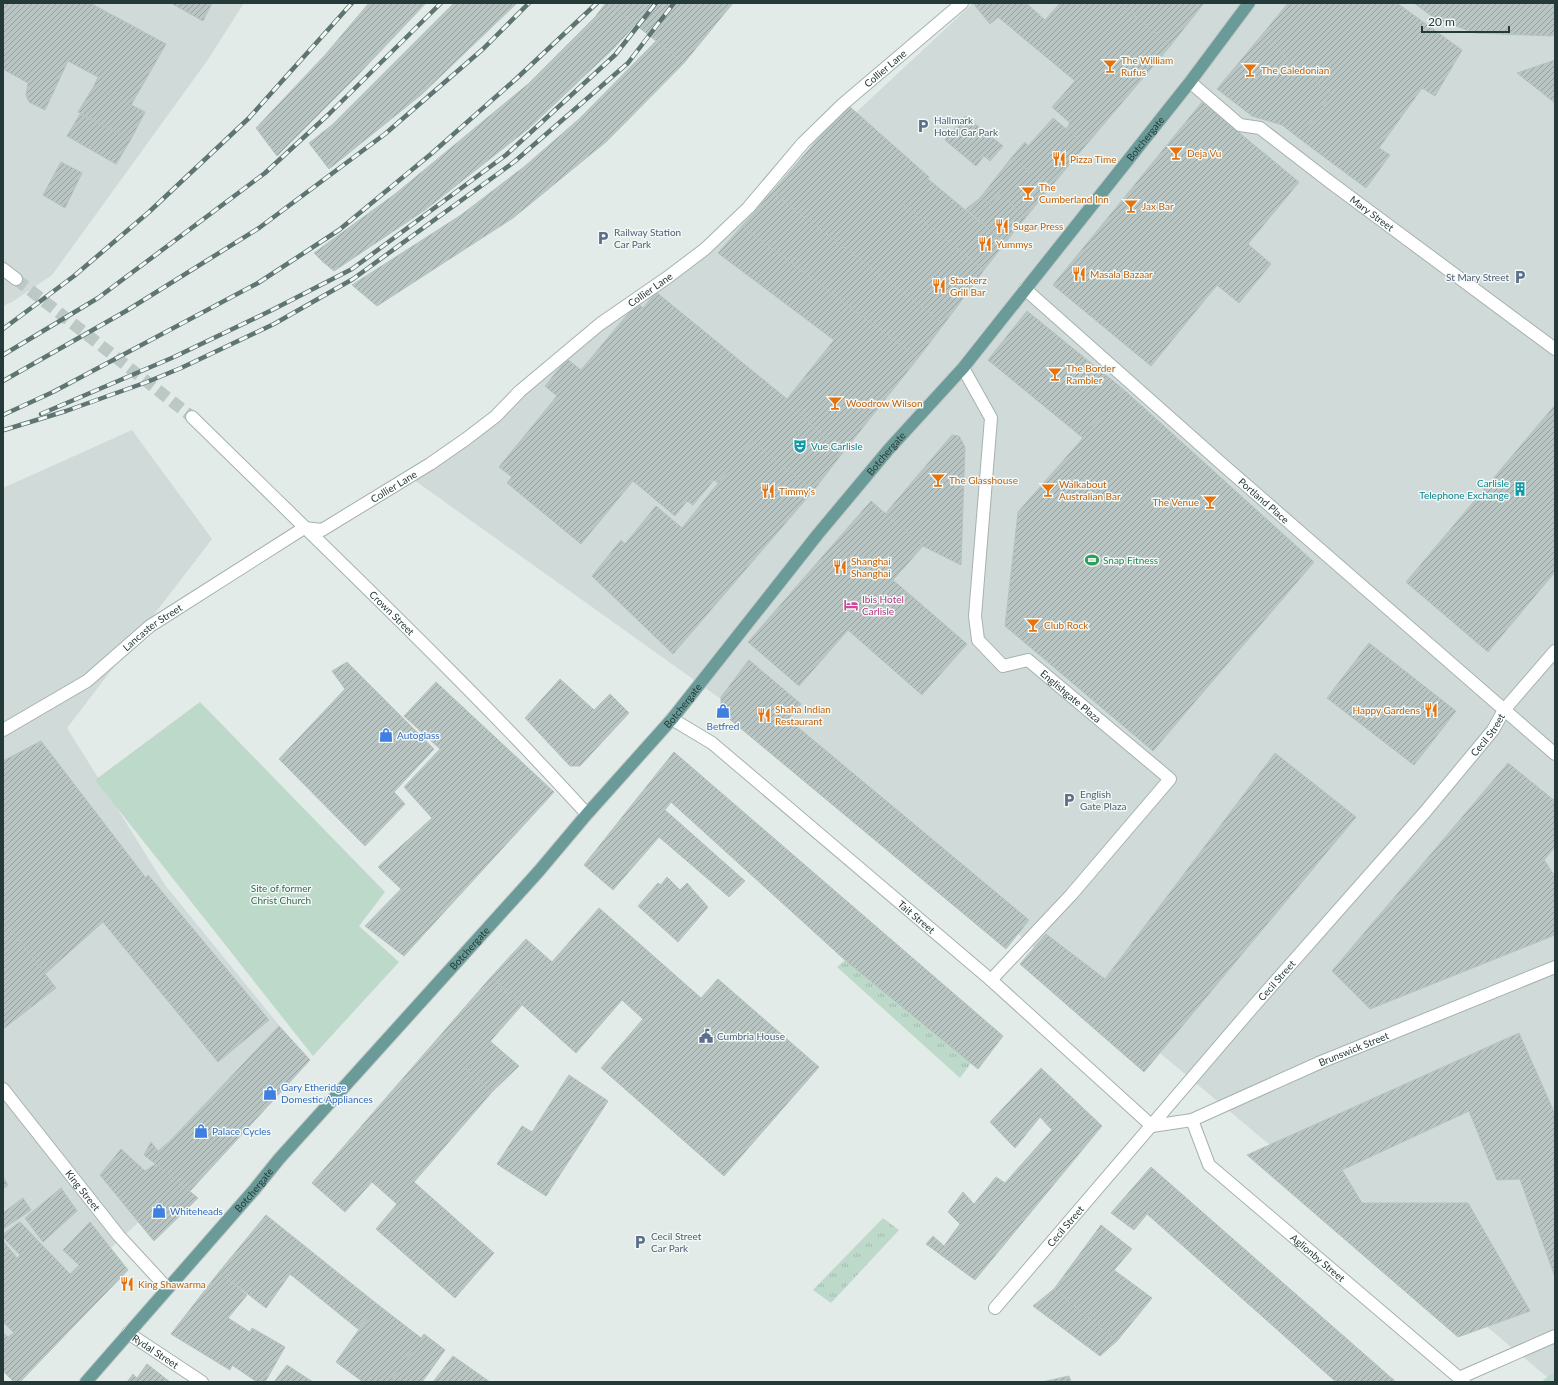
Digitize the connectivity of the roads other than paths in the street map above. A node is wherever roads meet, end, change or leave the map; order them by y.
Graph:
1 (962, 3) edge
2 (1249, 3) edge
3 (1190, 82) junction
4 (3, 269) edge
5 (16, 279) tunnel mouth
6 (1025, 289) junction
7 (1555, 349) edge
8 (963, 368) junction
9 (192, 417) tunnel mouth
10 (304, 528) junction
11 (1555, 651) edge
12 (1504, 710) junction
13 (672, 719) junction
14 (3, 730) edge
15 (1555, 754) edge
16 (587, 814) junction
17 (1554, 969) edge
18 (991, 980) junction
19 (3, 1089) edge
20 (1192, 1120) junction
21 (1152, 1126) junction
22 (167, 1288) junction
23 (995, 1308) dead end
24 (128, 1333) junction
25 (1555, 1336) edge
26 (1461, 1380) edge
27 (86, 1382) edge
28 (202, 1382) edge

1 - 10 street, Collier Lane
2 - 3 main road, Botchergate
3 - 6 main road, Botchergate
3 - 7 street, Mary Street
4 - 5 street
6 - 8 main road, Botchergate
6 - 12 street, Portland Place
8 - 13 main road, Botchergate
8 - 18 street, Englishgate Plaza
9 - 10 street, Crown Street
10 - 14 street, Lancaster Street
10 - 16 street, Crown Street
11 - 12 street, Cecil Street
12 - 15 street, Portland Place
12 - 21 street, Cecil Street
13 - 16 main road, Botchergate
13 - 18 street, Tait Street
16 - 22 main road, Botchergate
17 - 20 street, Brunswick Street
18 - 21 street, Tait Street
19 - 22 street, King Street
20 - 21 street, Brunswick Street
20 - 26 street, Aglionby Street
21 - 23 street, Cecil Street
22 - 24 main road, Botchergate
24 - 27 main road, Botchergate
24 - 28 street, Rydal Street
25 - 26 street

